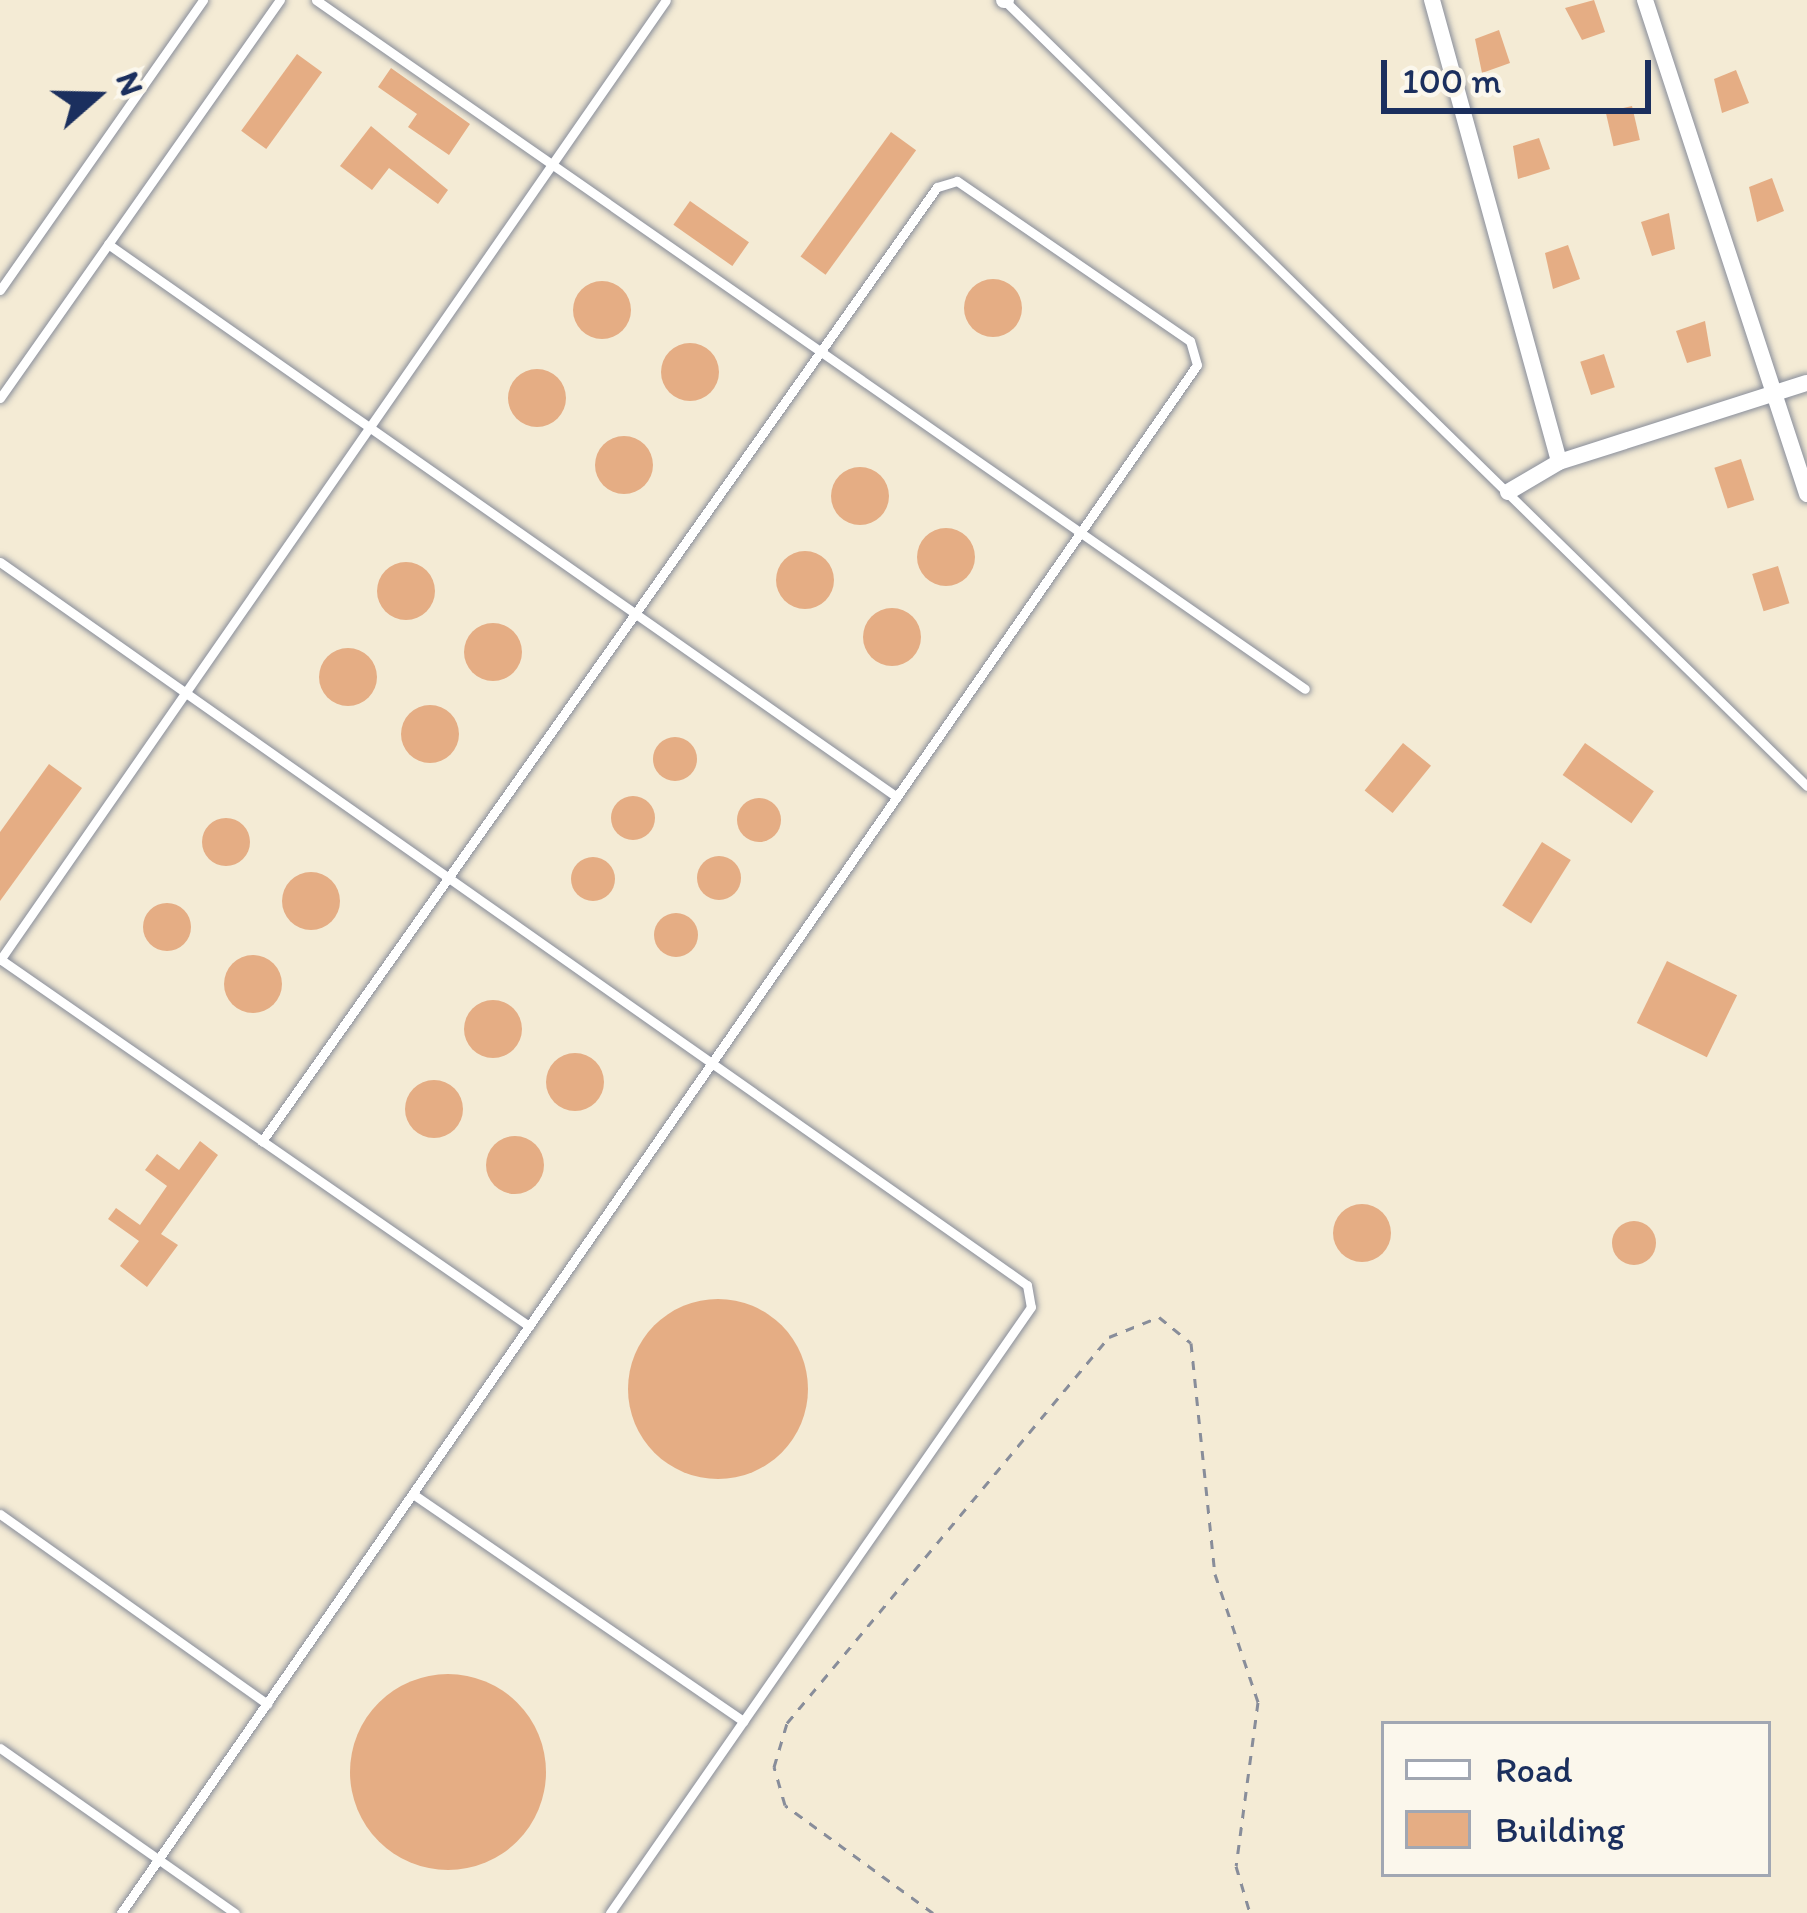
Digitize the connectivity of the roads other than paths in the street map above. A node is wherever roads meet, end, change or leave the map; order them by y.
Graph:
1 (203, 0) edge
2 (280, 0) edge
3 (316, 0) edge
4 (666, 0) edge
5 (1005, 0) edge
6 (1432, 0) edge
7 (1645, 0) edge
8 (552, 164) junction
9 (108, 244) junction
10 (0, 290) edge
11 (821, 352) junction
12 (1807, 383) edge
13 (1774, 393) junction
14 (0, 398) edge
15 (370, 428) junction
16 (1559, 462) junction
17 (1508, 492) junction
18 (1807, 494) edge
19 (1081, 533) junction
20 (0, 562) edge
21 (635, 614) junction
22 (1305, 689) dead end
23 (185, 693) junction
24 (1807, 786) edge
25 (897, 797) junction
26 (448, 878) junction
27 (0, 959) edge
28 (712, 1063) junction
29 (262, 1141) junction
30 (529, 1326) junction
31 (412, 1494) junction
32 (0, 1514) edge
33 (267, 1703) junction
34 (743, 1721) junction
35 (0, 1748) edge
36 (159, 1859) junction
37 (121, 1913) edge
38 (236, 1913) edge
39 (610, 1913) edge

1 - 10 lane
2 - 9 lane
3 - 8 lane
4 - 8 lane
5 - 17 lane
6 - 16 street
7 - 13 street
8 - 11 lane
8 - 15 lane
9 - 14 lane
9 - 15 lane
11 - 19 lane
11 - 19 lane
11 - 21 lane
12 - 13 street
13 - 16 street
13 - 18 street
15 - 21 lane
15 - 23 lane
16 - 17 street
17 - 24 lane
19 - 22 lane
19 - 25 lane
20 - 23 lane
21 - 25 lane
21 - 26 lane
23 - 26 lane
23 - 27 lane
25 - 28 lane
26 - 28 lane
26 - 29 lane
27 - 29 lane
28 - 30 lane
28 - 34 lane
29 - 30 lane
30 - 31 lane
31 - 33 lane
31 - 34 lane
32 - 33 lane
33 - 36 lane
34 - 39 lane
35 - 36 lane
36 - 37 lane
36 - 38 lane

